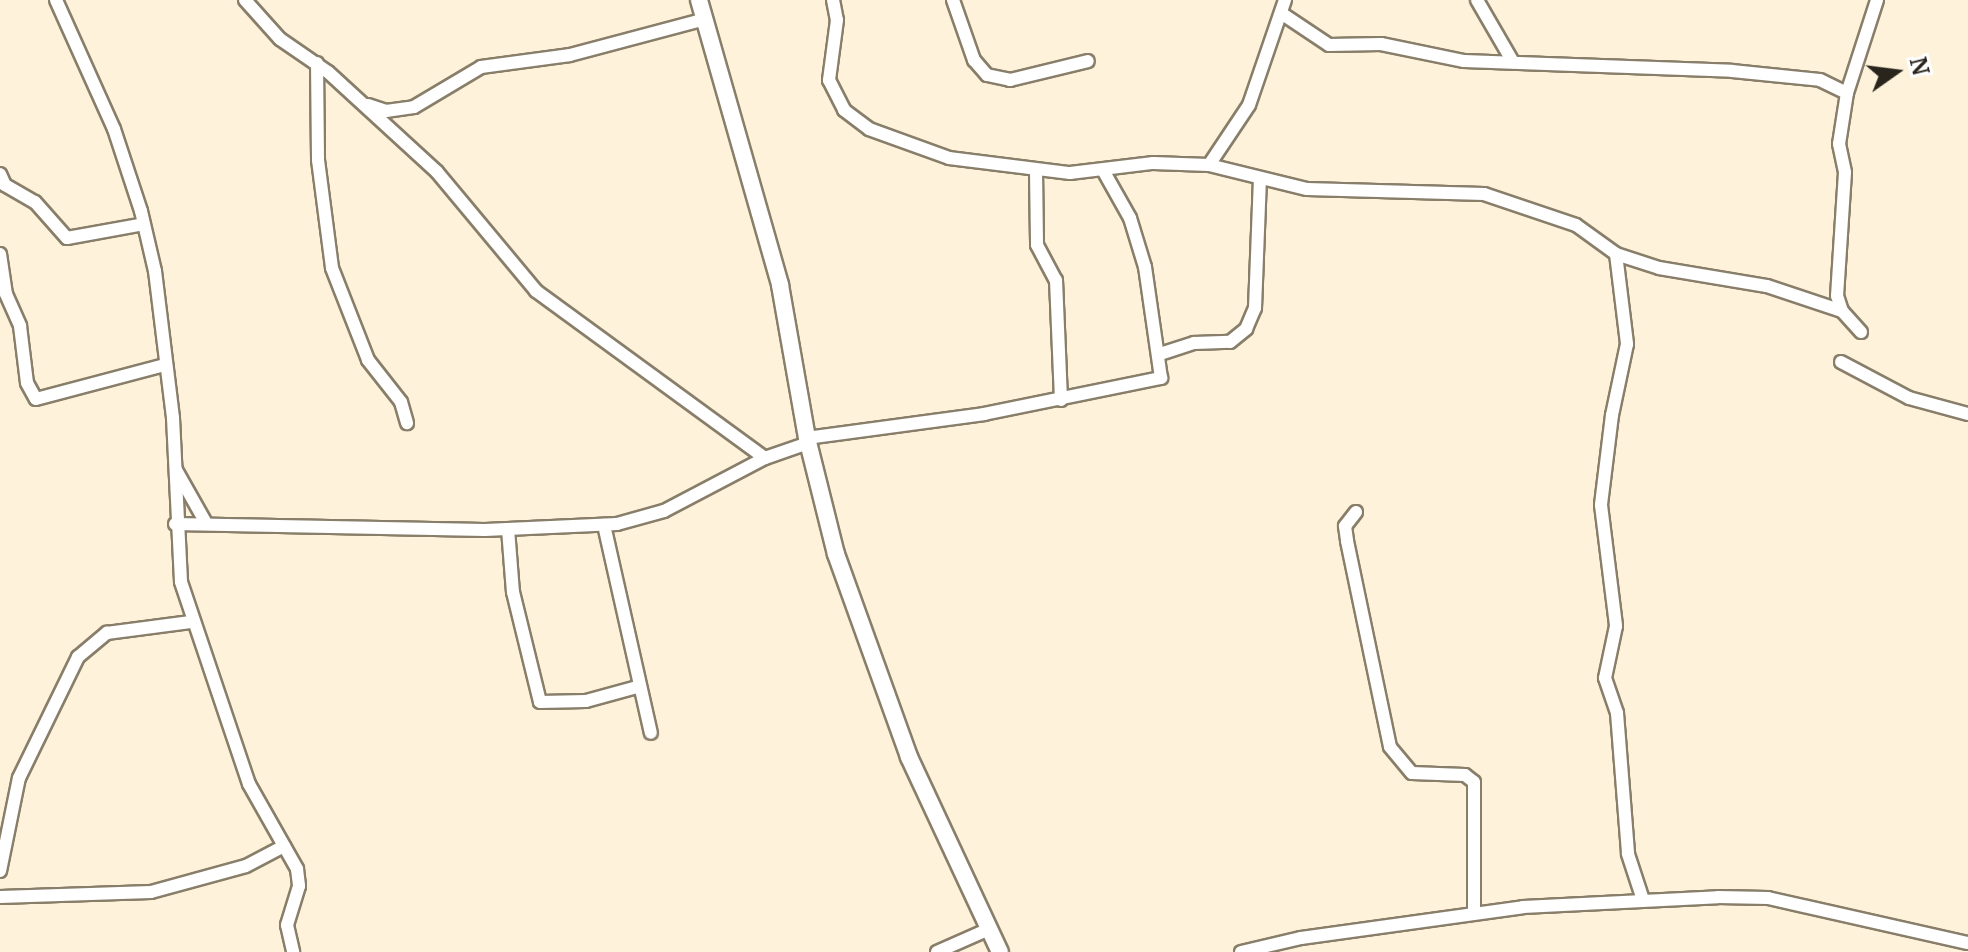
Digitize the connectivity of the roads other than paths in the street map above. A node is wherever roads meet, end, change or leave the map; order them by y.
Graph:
1 (56, 0) edge
2 (245, 0) edge
3 (699, 0) edge
4 (833, 0) edge
5 (953, 0) edge
6 (1285, 0) edge
7 (1477, 0) edge
8 (1877, 0) edge
9 (1284, 15) junction
10 (705, 19) junction
11 (1088, 61) dead end
12 (1513, 62) junction
13 (317, 63) junction
14 (1847, 93) junction
15 (362, 102) junction
16 (1209, 165) junction
17 (1103, 170) junction
18 (1036, 171) junction
19 (0, 174) edge
20 (1260, 178) junction
21 (144, 224) junction
22 (0, 254) edge
23 (1616, 254) junction
24 (1842, 311) junction
25 (1861, 332) dead end
26 (1160, 354) junction
27 (1841, 362) dead end
28 (165, 365) junction
29 (1061, 400) junction
30 (1968, 414) edge
31 (407, 423) dead end
32 (808, 441) junction
33 (765, 458) junction
34 (176, 470) junction
35 (1356, 512) dead end
36 (206, 523) junction
37 (175, 524) junction
38 (604, 525) junction
39 (508, 529) junction
40 (190, 622) junction
41 (637, 687) junction
42 (651, 733) dead end
43 (284, 846) junction
44 (0, 871) edge
45 (0, 897) edge
46 (1643, 900) junction
47 (1474, 913) junction
48 (989, 929) junction
49 (1968, 943) edge
50 (293, 952) edge
51 (937, 952) edge
52 (1000, 952) edge
53 (1241, 952) edge

1 - 21 street
2 - 13 street
3 - 10 street
4 - 18 street
5 - 11 street
6 - 9 street
7 - 12 street
8 - 14 street
9 - 12 street
9 - 16 street
10 - 15 street
10 - 32 street
12 - 14 street
13 - 15 street
13 - 31 street
14 - 24 street
15 - 33 street
16 - 17 street
16 - 20 street
17 - 18 street
17 - 26 street
18 - 29 street
19 - 21 street
20 - 23 street
20 - 26 street
21 - 28 street
22 - 28 street
23 - 24 street
23 - 46 street
24 - 25 street
26 - 29 street
27 - 30 street
28 - 34 street
29 - 32 street
32 - 33 street
32 - 48 street
33 - 38 street
34 - 36 street
34 - 37 street
35 - 47 street
36 - 37 street
36 - 39 street
37 - 40 street
38 - 39 street
38 - 41 street
39 - 41 street
40 - 43 street
40 - 44 street
41 - 42 street
43 - 45 street
43 - 50 street
46 - 47 street
46 - 49 street
47 - 53 street
48 - 51 street
48 - 52 street

